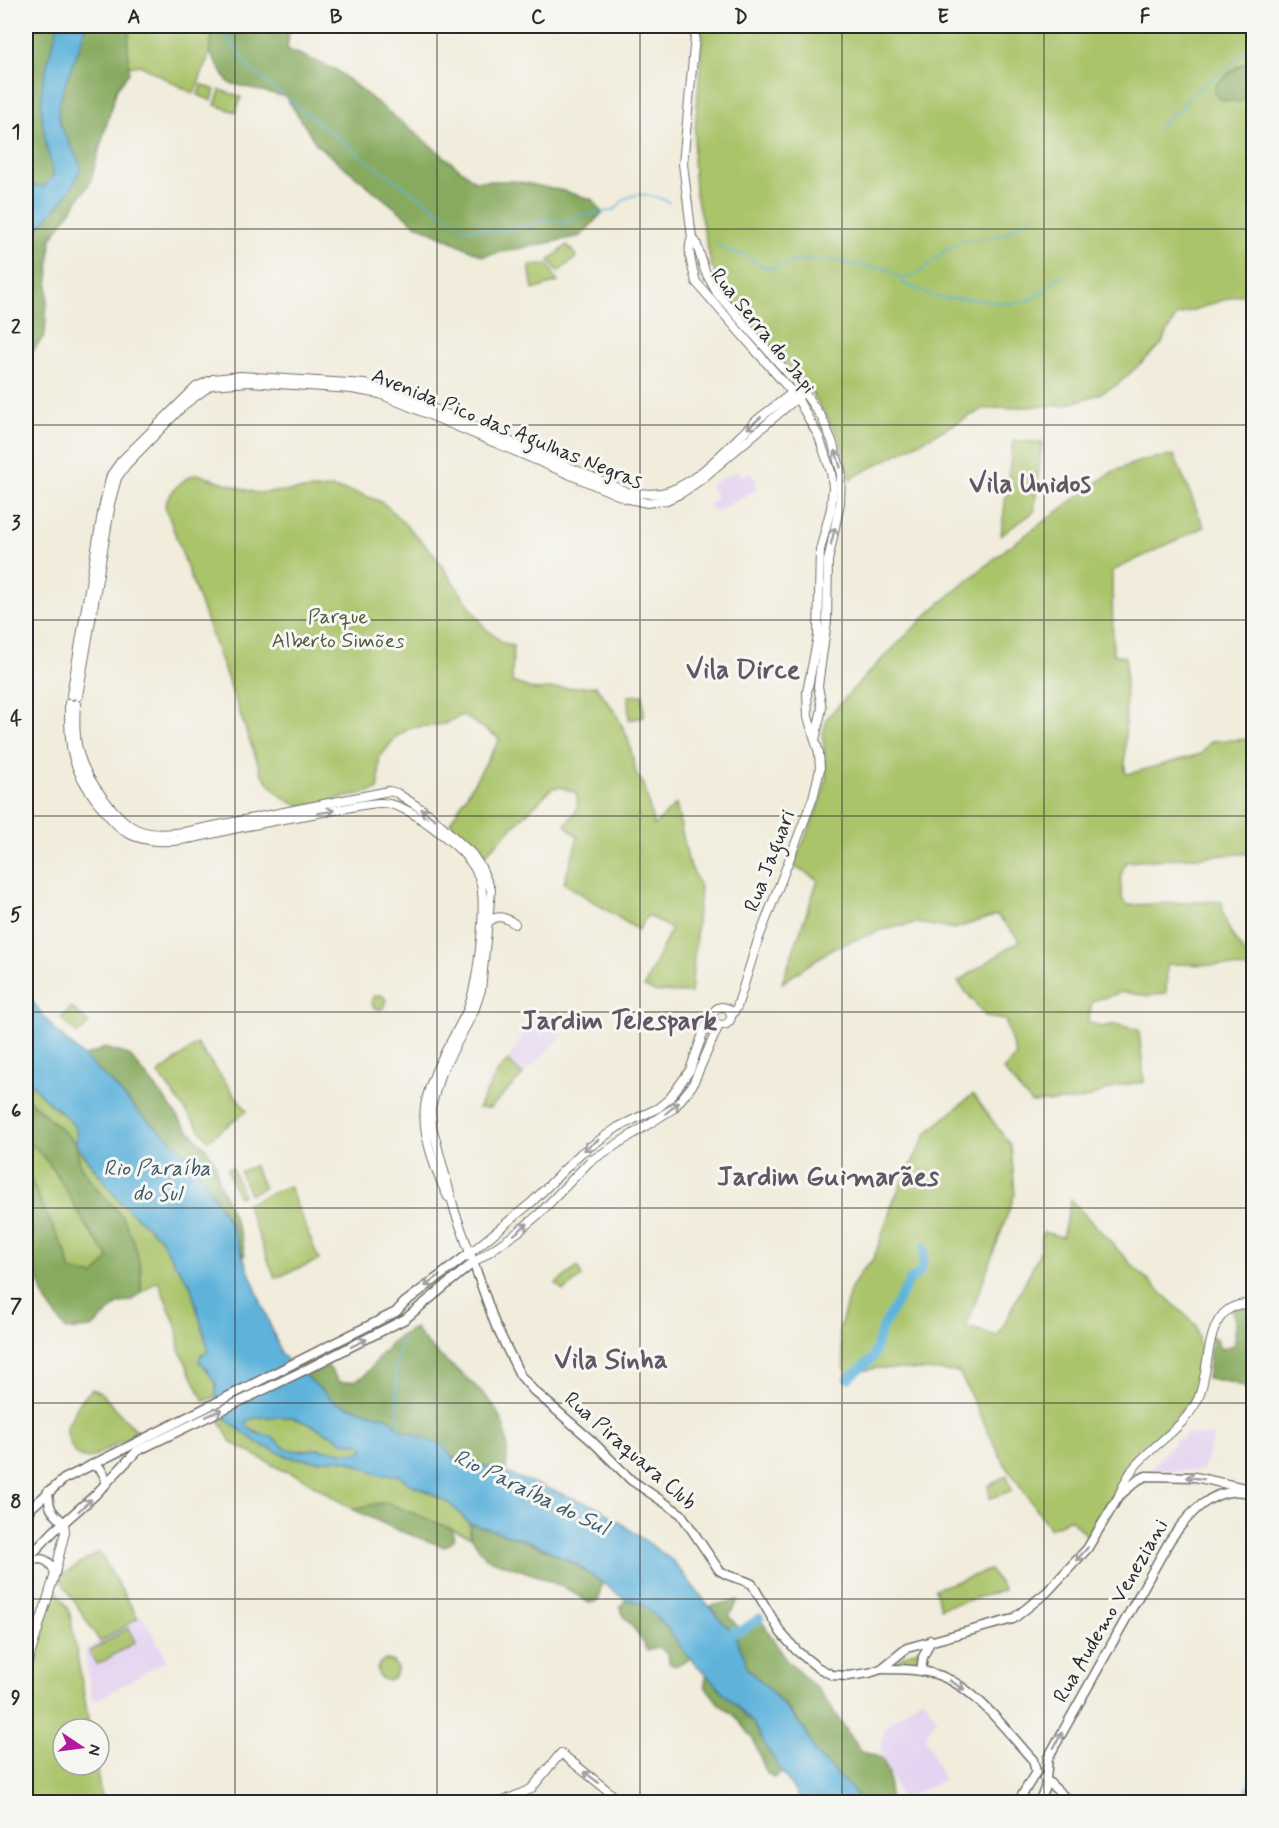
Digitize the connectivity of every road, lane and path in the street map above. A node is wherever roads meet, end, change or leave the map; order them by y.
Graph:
1 (696, 26) edge
2 (692, 238) junction
3 (802, 389) junction
4 (795, 395) junction
5 (833, 516) junction
6 (819, 691) junction
7 (807, 692) junction
8 (74, 699) junction
9 (807, 707) junction
10 (822, 708) junction
11 (815, 740) junction
12 (380, 793) junction
13 (402, 796) junction
14 (381, 803) junction
15 (399, 807) junction
16 (487, 889) junction
17 (486, 924) junction
18 (515, 924) dead end
19 (730, 1011) junction
20 (713, 1018) junction
21 (719, 1025) junction
22 (635, 1119) junction
23 (618, 1127) junction
24 (640, 1130) junction
25 (624, 1139) junction
26 (455, 1212) junction
27 (470, 1253) junction
28 (473, 1263) junction
29 (1254, 1304) edge
30 (160, 1434) junction
31 (1140, 1461) junction
32 (91, 1465) junction
33 (1146, 1476) junction
34 (1221, 1482) junction
35 (105, 1485) junction
36 (1254, 1490) edge
37 (48, 1491) junction
38 (1119, 1496) junction
39 (1219, 1496) junction
40 (1254, 1496) edge
41 (26, 1518) edge
42 (64, 1522) junction
43 (26, 1560) edge
44 (54, 1573) junction
45 (931, 1640) junction
46 (26, 1669) edge
47 (881, 1669) junction
48 (921, 1671) junction
49 (1048, 1758) junction
50 (1033, 1760) junction
51 (1046, 1778) junction
52 (1032, 1781) junction
53 (1021, 1800) edge
54 (501, 1803) edge
55 (620, 1803) edge
56 (1039, 1803) edge
57 (1047, 1803) edge
58 (1065, 1803) edge
59 (1070, 1803) edge

1 - 2 street
2 - 3 street, Rua Serra do Japi
2 - 4 street, Rua Serra do Japi
3 - 4 street, Avenida Pico das Agulhas Negras
5 -> 3 street, Rua Serra do Japi
4 - 5 street, Rua Serra do Japi
4 - 8 street, Avenida Pico das Agulhas Negras
6 -> 5 street, Rua Jaguari
5 - 7 street, Rua Jaguari
6 - 7 street
6 - 10 street, Rua Jaguari
7 - 9 street, Rua Jaguari
8 - 12 street, Avenida Pico das Agulhas Negras
8 -> 14 street, Avenida Pico das Agulhas Negras
9 - 10 street
9 - 11 street, Rua Jaguari
10 - 11 street, Rua Jaguari
11 - 19 street, Rua Jaguari
12 - 13 street, Avenida Pico das Agulhas Negras
12 - 14 street
13 - 15 street
16 -> 13 street, Avenida Pico das Agulhas Negras
14 - 15 street, Avenida Pico das Agulhas Negras
15 - 16 street, Avenida Pico das Agulhas Negras
16 - 17 street
16 - 26 street
17 - 18 street
17 - 26 street
19 - 20 street
19 - 21 street
20 - 21 street
20 - 22 street
24 -> 21 street
22 - 23 street
22 - 24 street
23 - 25 street
23 -> 27 street
24 - 25 street
28 -> 25 street
26 - 27 street
27 - 28 main road, Rua Piraquara Club
27 -> 30 main road
30 -> 28 main road
28 - 47 main road, Rua Piraquara Club
29 - 31 street
30 - 32 main road
30 - 35 main road
31 - 33 street
31 - 38 street
32 - 35 main road
32 - 37 main road
34 -> 33 main road
33 - 38 main road
34 - 36 main road
34 - 39 main road
42 -> 35 main road
37 - 41 main road
37 - 42 main road
38 -> 45 main road
39 - 40 main road, Rua Audemo Veneziani
49 -> 39 main road, Rua Audemo Veneziani
42 - 43 main road
42 - 44 street
43 - 44 main road
44 - 46 street
45 - 47 main road
45 - 48 main road
47 - 48 main road
48 -> 50 main road
49 - 50 main road
49 - 51 main road, Rua Audemo Veneziani
50 - 52 main road
51 - 52 main road
51 - 56 main road, Rua Audemo Veneziani
51 - 59 main road
52 - 53 main road
55 -> 54 street
57 - 58 main road

